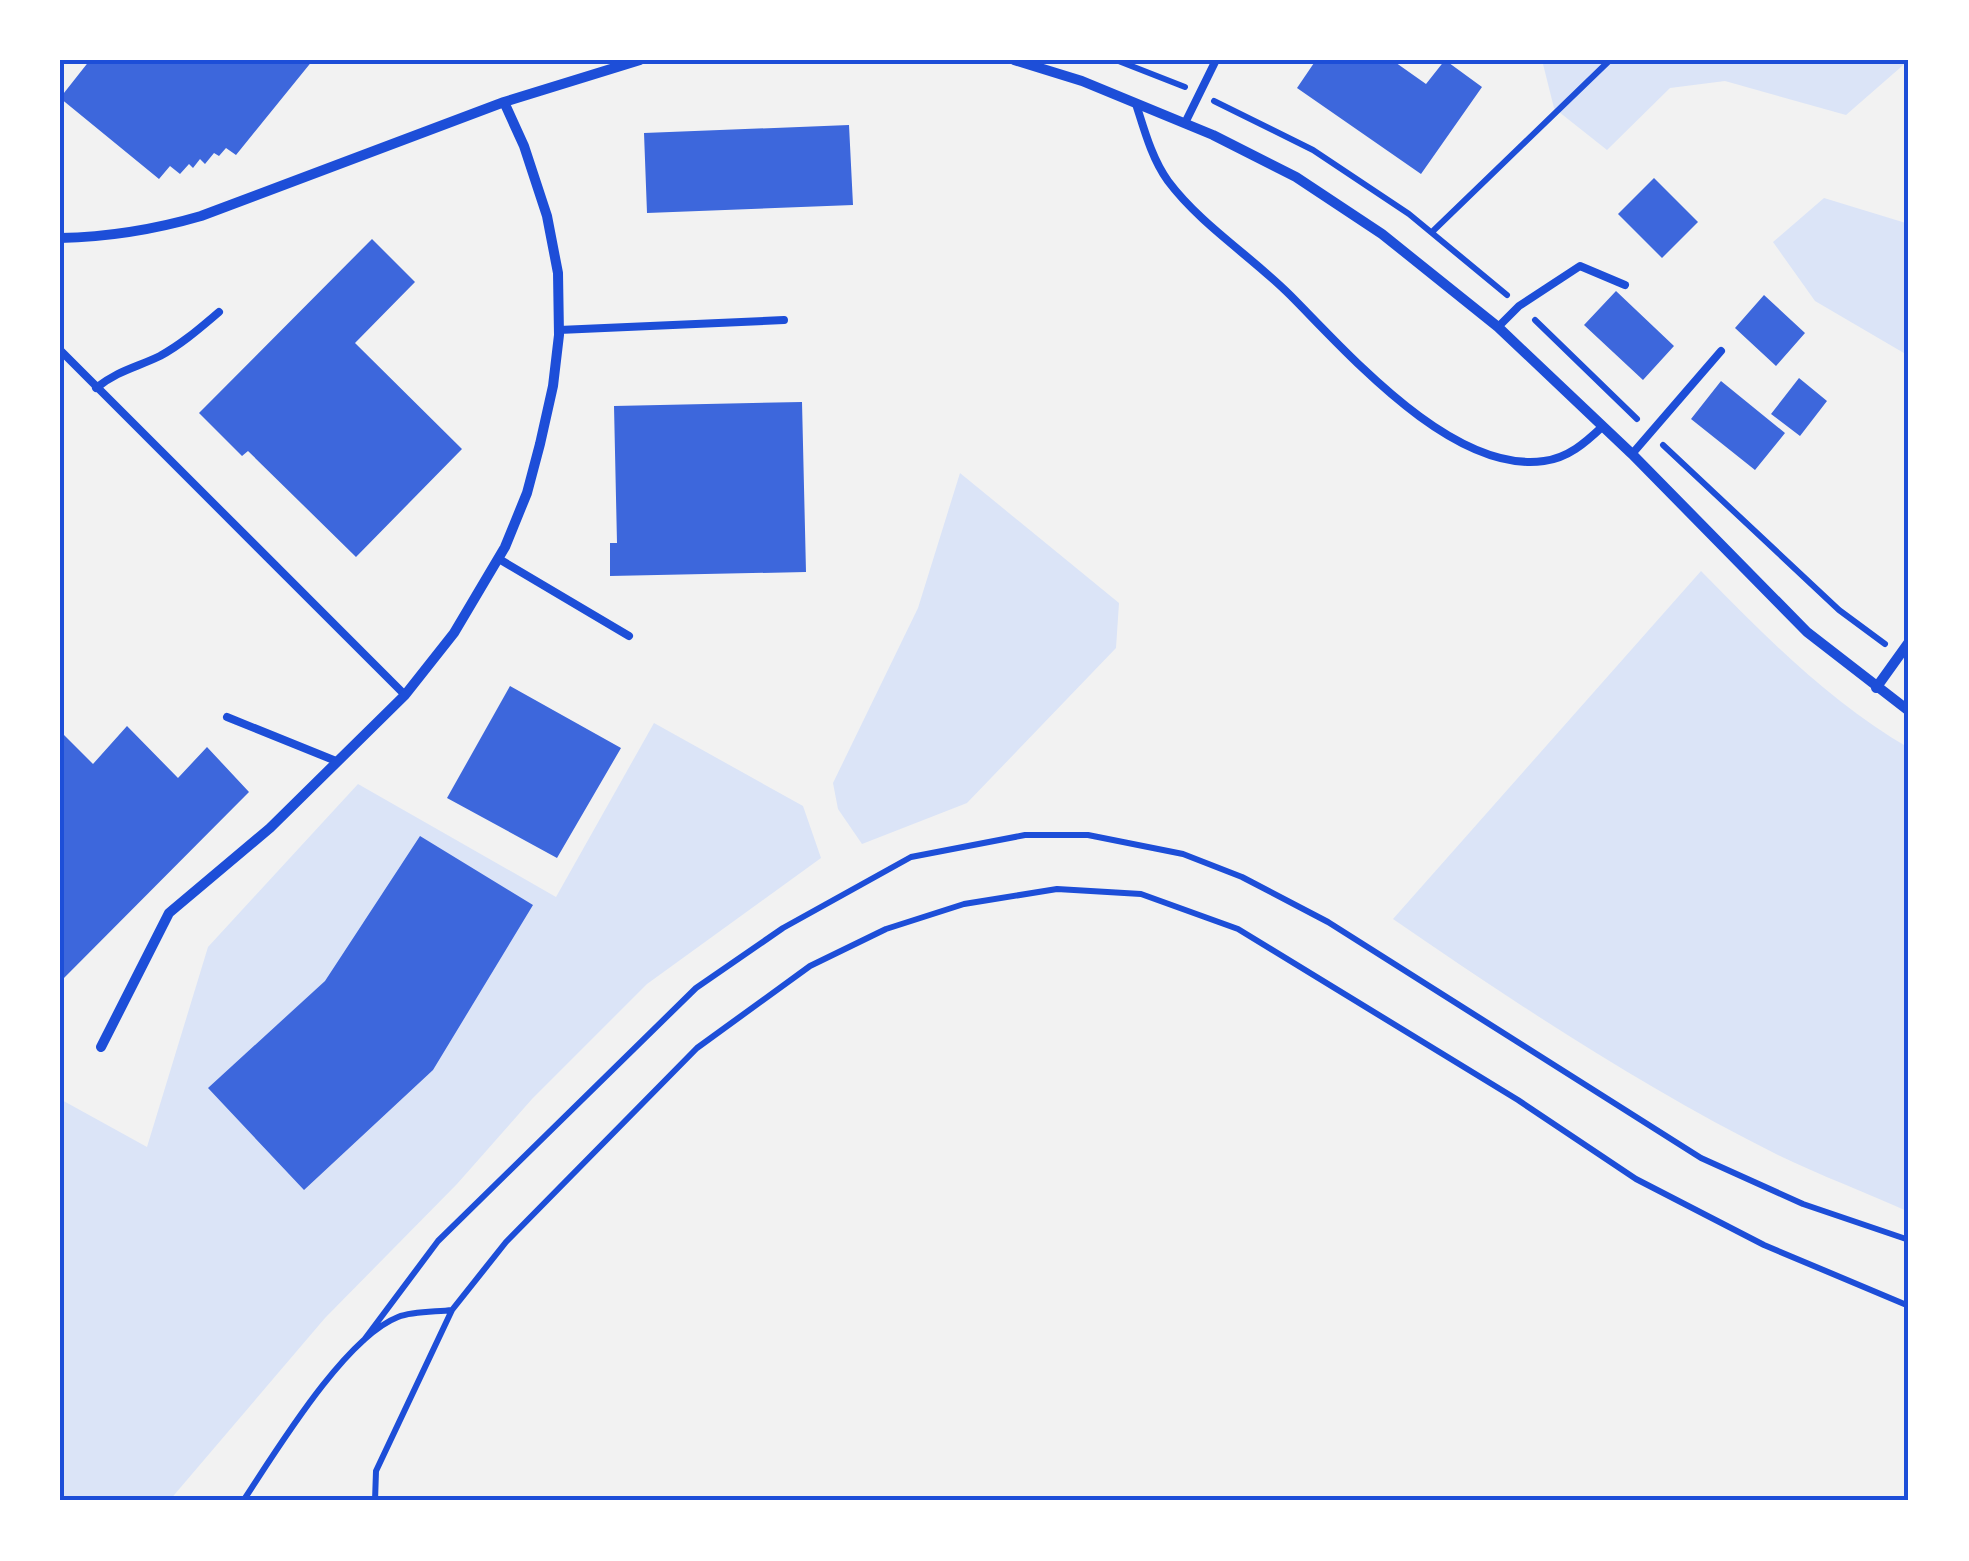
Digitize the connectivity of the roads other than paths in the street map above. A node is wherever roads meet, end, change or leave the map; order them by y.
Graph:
1 (640, 60) edge
2 (1014, 60) edge
3 (1216, 60) edge
4 (504, 102) junction
5 (1136, 104) junction
6 (1186, 122) junction
7 (60, 238) edge
8 (1626, 285) dead end
9 (219, 312) dead end
10 (784, 320) dead end
11 (1498, 327) junction
12 (559, 330) junction
13 (60, 350) edge
14 (1721, 351) dead end
15 (96, 388) junction
16 (1602, 427) junction
17 (1632, 454) junction
18 (499, 560) junction
19 (630, 636) dead end
20 (1909, 642) edge
21 (1876, 688) junction
22 (405, 695) junction
23 (1909, 711) edge
24 (227, 717) dead end
25 (336, 761) junction
26 (100, 1047) dead end

1 - 4 street
2 - 5 street
3 - 6 lane
4 - 7 street
4 - 12 street
5 - 6 street
5 - 16 lane
6 - 11 street
8 - 11 lane
9 - 15 lane
10 - 12 lane
11 - 16 street
12 - 18 street
13 - 15 lane
14 - 17 lane
15 - 22 lane
16 - 17 street
17 - 21 street
18 - 19 lane
18 - 22 street
20 - 21 street
21 - 23 street
22 - 25 street
24 - 25 lane
25 - 26 street

